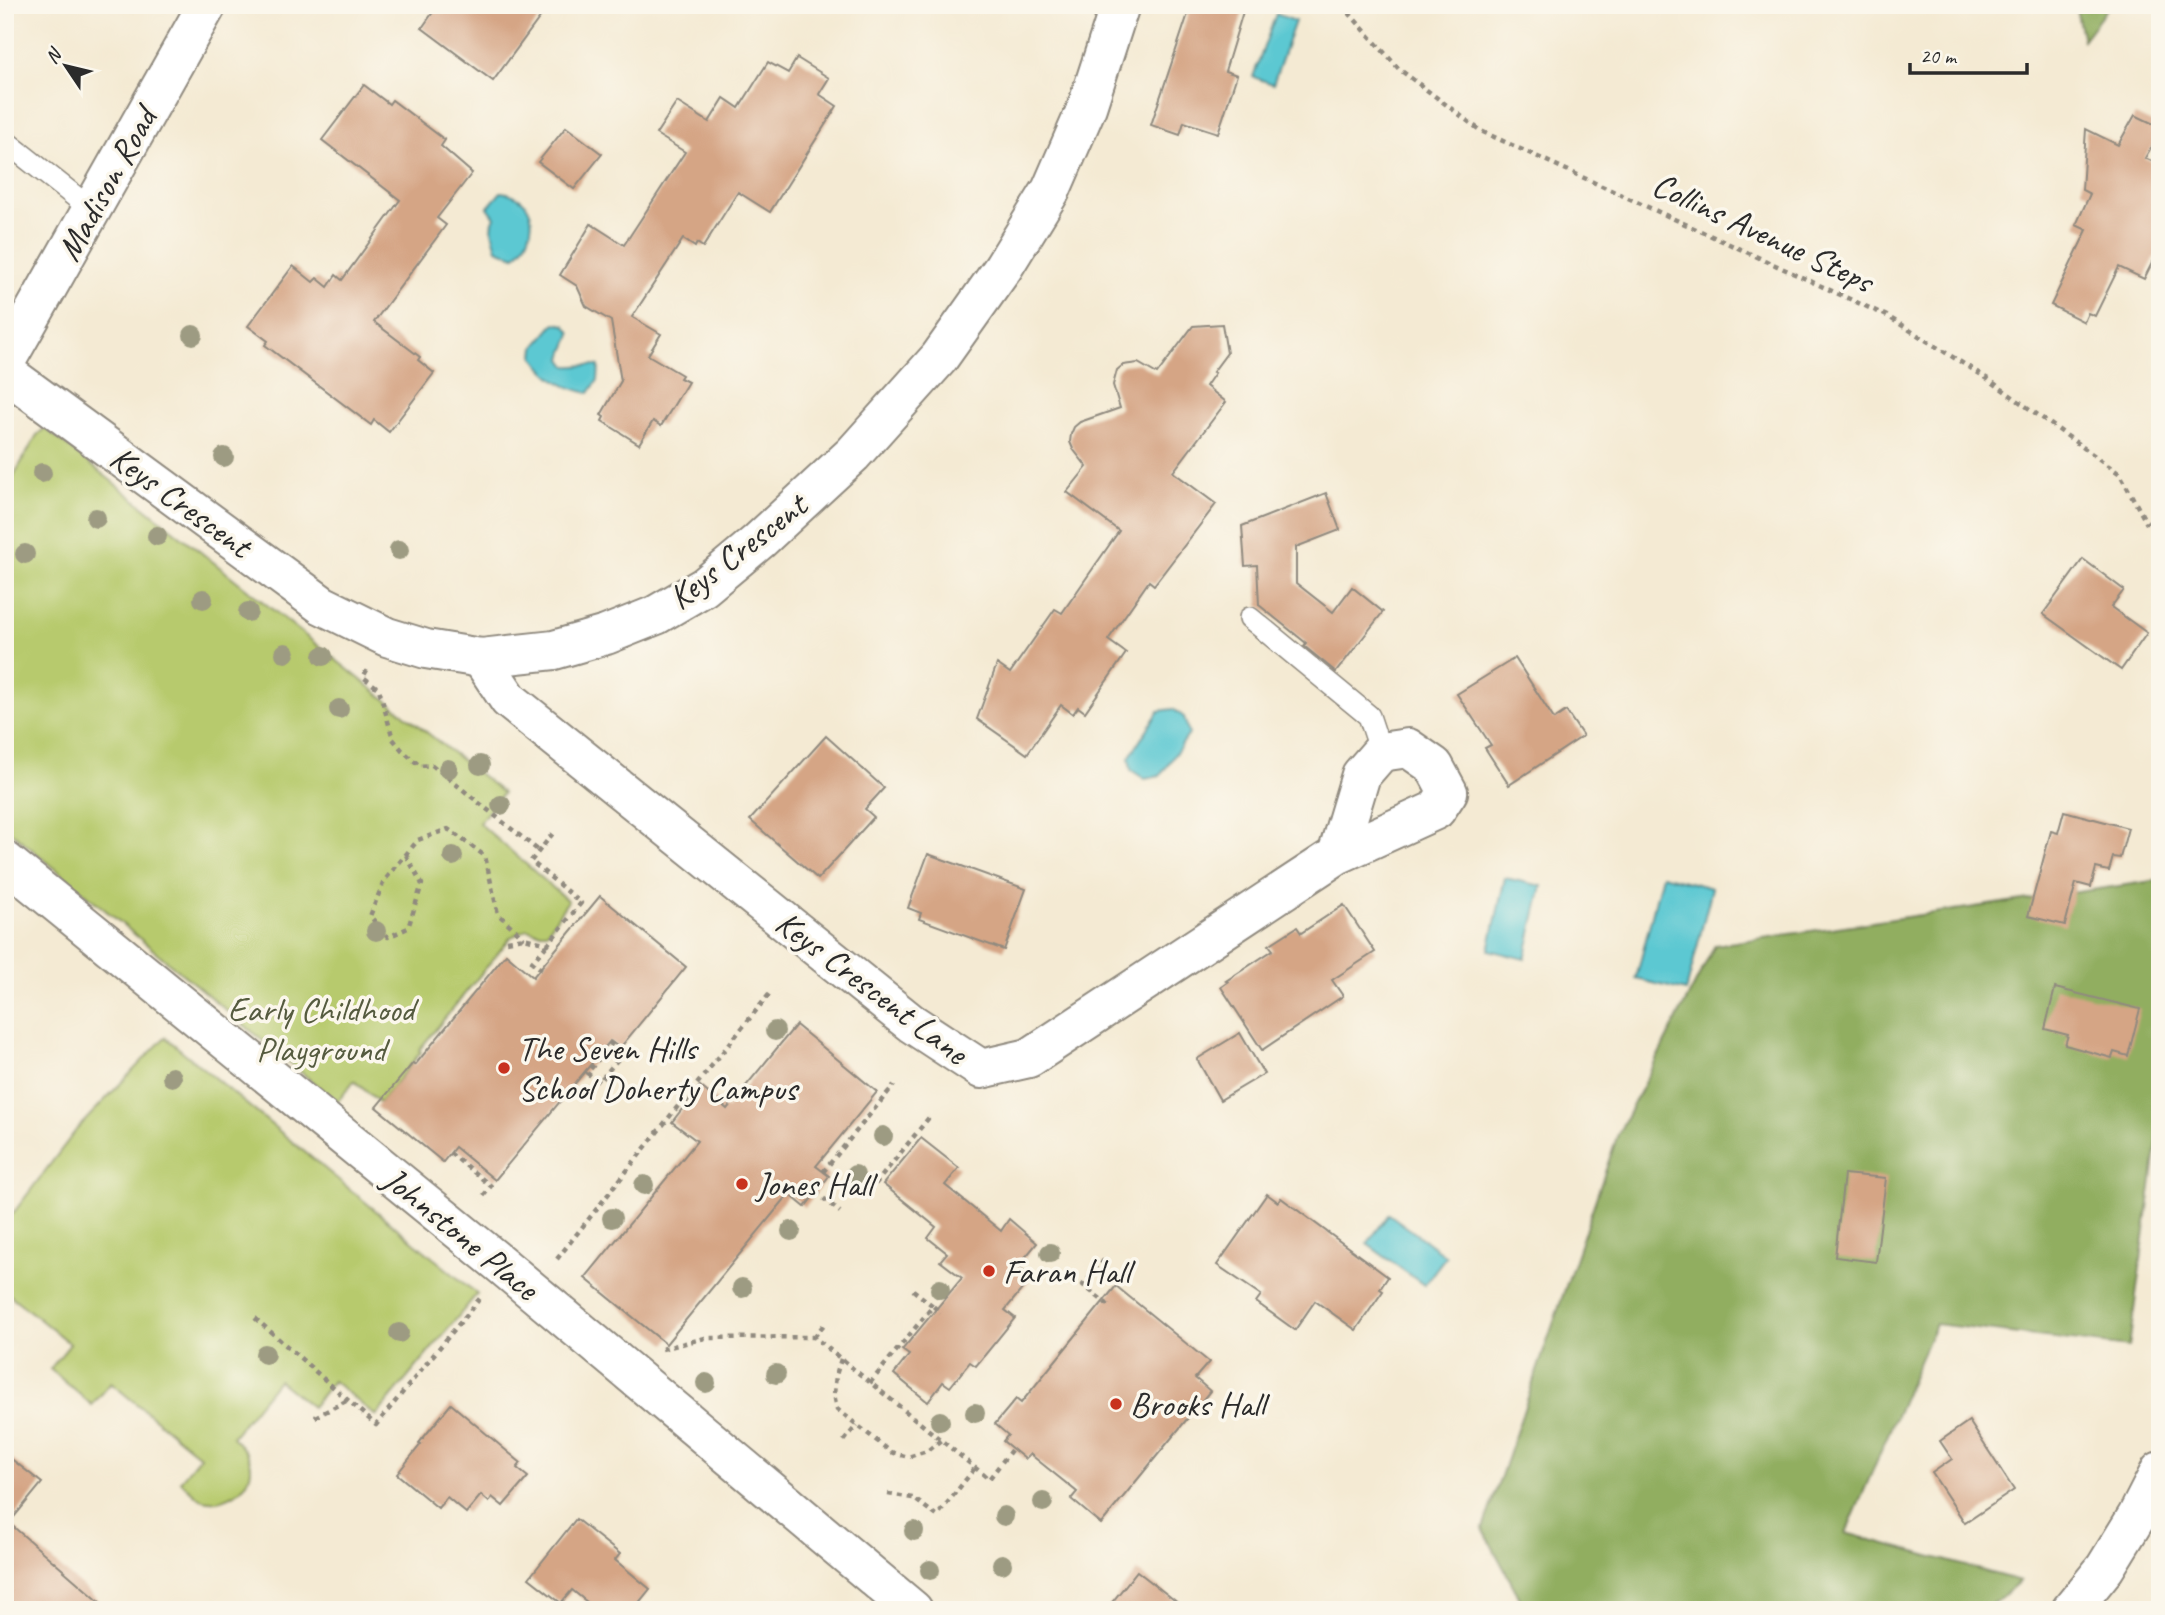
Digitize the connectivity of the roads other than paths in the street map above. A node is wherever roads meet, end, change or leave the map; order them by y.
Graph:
1 (207, 5) edge
2 (1120, 5) edge
3 (5, 141) edge
4 (91, 209) junction
5 (5, 363) edge
6 (5, 372) edge
7 (1250, 618) dead end
8 (481, 659) junction
9 (1381, 752) junction
10 (1337, 855) junction
11 (5, 862) edge
12 (2160, 1471) edge
13 (913, 1610) edge
14 (2071, 1610) edge

1 - 4 street, Madison Road
2 - 8 street, Keys Crescent
3 - 4 lane
4 - 5 street, Madison Road
6 - 8 street, Keys Crescent
7 - 9 lane
8 - 10 street, Keys Crescent Lane
9 - 10 street
9 - 10 street, Keys Crescent Lane
11 - 13 street, Johnstone Place
12 - 14 street

